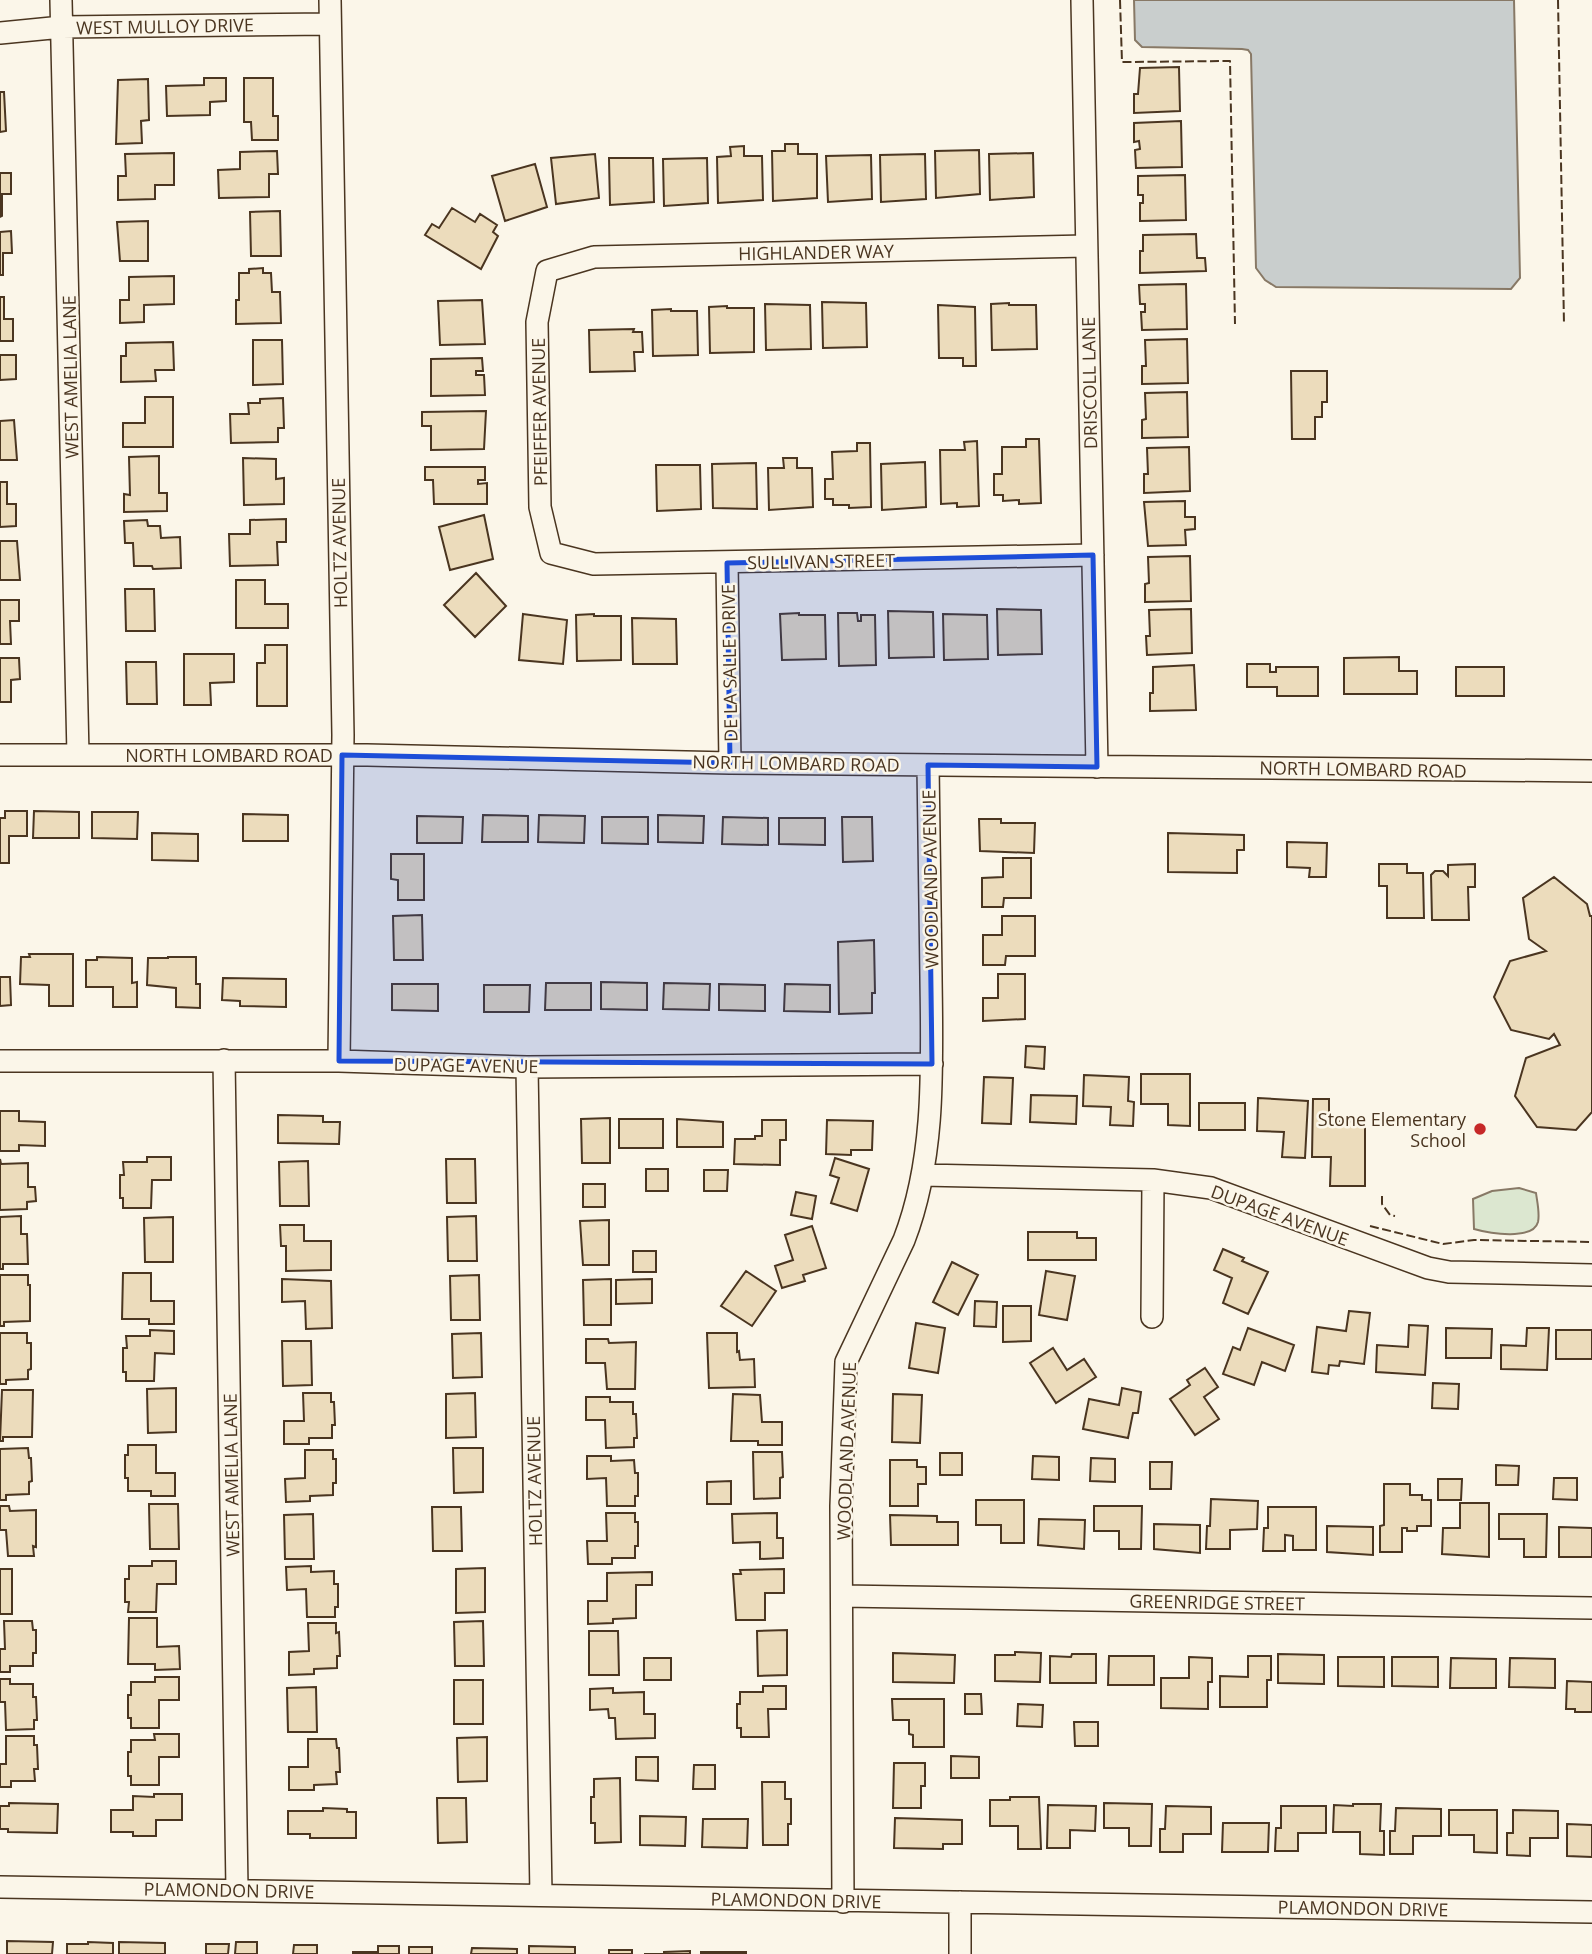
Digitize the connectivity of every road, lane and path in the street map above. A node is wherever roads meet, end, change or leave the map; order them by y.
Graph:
1 (61, 0) edge
2 (330, 0) edge
3 (1082, 0) edge
4 (330, 24) junction
5 (62, 27) junction
6 (0, 33) edge
7 (1086, 246) junction
8 (547, 271) joint
9 (551, 553) joint
10 (1093, 555) junction
11 (727, 563) junction
12 (0, 755) edge
13 (78, 755) junction
14 (342, 755) junction
15 (730, 763) junction
16 (928, 765) junction
17 (1097, 767) junction
18 (1592, 771) edge
19 (224, 1060) junction
20 (0, 1061) edge
21 (339, 1062) junction
22 (932, 1064) junction
23 (527, 1067) junction
24 (922, 1175) junction
25 (1153, 1180) junction
26 (1592, 1275) edge
27 (1152, 1317) dead end
28 (842, 1596) junction
29 (1592, 1608) edge
30 (0, 1887) edge
31 (237, 1889) junction
32 (541, 1895) junction
33 (844, 1902) junction
34 (960, 1902) junction
35 (1592, 1912) edge
36 (960, 1954) edge

1 - 5 street, WEST AMELIA LANE
2 - 4 street, HOLTZ AVENUE
3 - 7 street, DRISCOLL LANE
4 - 5 street, WEST MULLOY DRIVE
4 - 14 street, HOLTZ AVENUE
5 - 6 street, WEST MULLOY DRIVE
5 - 13 street, WEST AMELIA LANE
7 - 8 street, HIGHLANDER WAY
7 - 10 street, DRISCOLL LANE
8 - 9 street, PFEIFFER AVENUE
9 - 11 street, SULLIVAN STREET
10 - 11 street, SULLIVAN STREET
10 - 17 street, DRISCOLL LANE
11 - 15 street, DE LA SALLE DRIVE
12 - 13 street, NORTH LOMBARD ROAD
13 - 14 street, NORTH LOMBARD ROAD
14 - 15 street, NORTH LOMBARD ROAD
14 - 21 street, HOLTZ AVENUE
15 - 16 street, NORTH LOMBARD ROAD
16 - 17 street, NORTH LOMBARD ROAD
16 - 22 street, WOODLAND AVENUE
17 - 18 street, NORTH LOMBARD ROAD
19 - 20 street, DUPAGE AVENUE
19 - 21 street, DUPAGE AVENUE
19 - 31 street, WEST AMELIA LANE
21 - 23 street, DUPAGE AVENUE
22 - 23 street, DUPAGE AVENUE
22 - 24 street, WOODLAND AVENUE
23 - 32 street, HOLTZ AVENUE
24 - 25 street, DUPAGE AVENUE
24 - 28 street, WOODLAND AVENUE
25 - 26 street, DUPAGE AVENUE
25 - 27 street
28 - 29 street, GREENRIDGE STREET
28 - 33 street, WOODLAND AVENUE
30 - 31 street, PLAMONDON DRIVE
31 - 32 street, PLAMONDON DRIVE
32 - 33 street, PLAMONDON DRIVE
33 - 34 street, PLAMONDON DRIVE
34 - 35 street, PLAMONDON DRIVE
34 - 36 street

